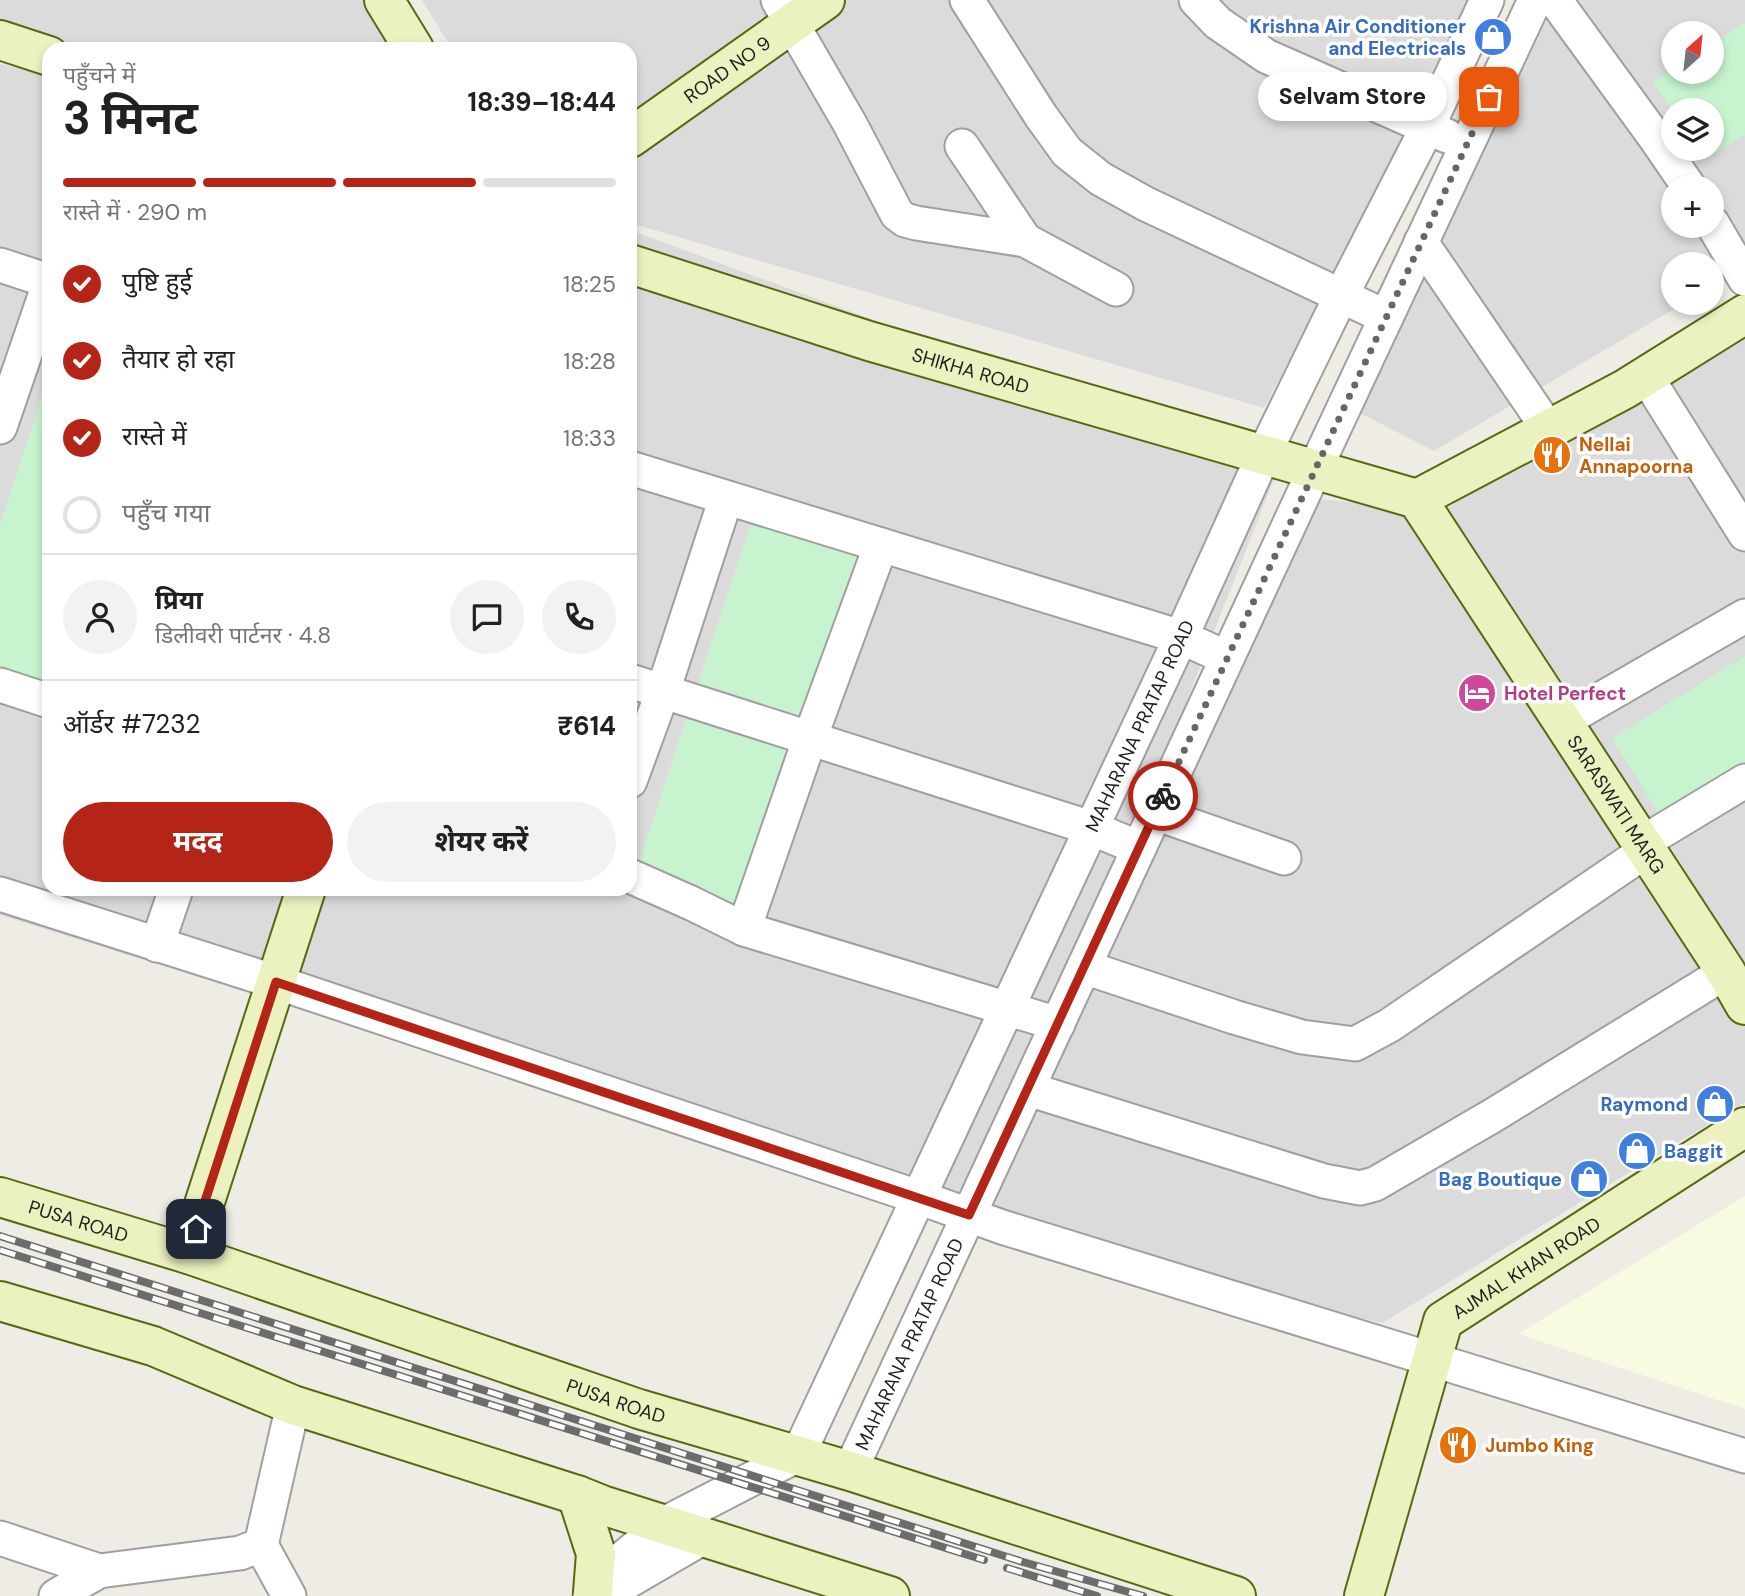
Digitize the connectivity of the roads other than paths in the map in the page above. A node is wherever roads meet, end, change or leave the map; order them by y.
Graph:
1 (384, 0) edge
2 (825, 0) edge
3 (967, 0) edge
4 (1196, 0) edge
5 (1487, 0) edge
6 (1535, 0) edge
7 (1555, 0) edge
8 (785, 12) edge
9 (0, 40) edge
10 (410, 42) edge
11 (42, 55) edge
12 (1427, 128) junction
13 (637, 132) edge
14 (1466, 145) junction
15 (962, 146) dead end
16 (1681, 175) edge
17 (1721, 238) edge
18 (1025, 240) junction
19 (1421, 242) junction
20 (0, 265) edge
21 (637, 266) edge
22 (1745, 279) edge
23 (42, 280) edge
24 (1116, 289) dead end
25 (1341, 296) junction
26 (42, 303) edge
27 (1745, 314) edge
28 (1386, 317) junction
29 (1646, 376) junction
30 (0, 427) edge
31 (1549, 430) junction
32 (1264, 454) junction
33 (1315, 469) junction
34 (637, 470) edge
35 (726, 498) junction
36 (1417, 499) junction
37 (1745, 534) edge
38 (881, 545) junction
39 (1745, 616) edge
40 (1181, 637) junction
41 (1227, 658) junction
42 (637, 683) edge
43 (0, 685) edge
44 (663, 691) junction
45 (42, 699) edge
46 (1563, 721) junction
47 (810, 738) junction
48 (637, 762) edge
49 (1745, 781) edge
50 (1156, 813) junction
51 (1091, 828) junction
52 (1644, 847) junction
53 (1139, 849) junction
54 (1284, 858) dead end
55 (637, 879) edge
56 (0, 894) edge
57 (174, 896) edge
58 (304, 896) edge
59 (744, 929) junction
60 (157, 945) junction
61 (1084, 967) junction
62 (1727, 972) junction
63 (276, 982) junction
64 (1745, 1004) edge
65 (1007, 1009) junction
66 (1058, 1024) junction
67 (1028, 1089) junction
68 (1745, 1127) edge
69 (0, 1197) edge
70 (918, 1197) junction
71 (969, 1215) junction
72 (188, 1254) junction
73 (0, 1301) edge
74 (1433, 1359) junction
75 (293, 1405) junction
76 (798, 1455) junction
77 (1745, 1456) edge
78 (850, 1471) junction
79 (578, 1494) junction
80 (664, 1524) junction
81 (704, 1537) junction
82 (0, 1538) edge
83 (261, 1545) junction
84 (99, 1572) junction
85 (592, 1594) edge
86 (56, 1596) edge
87 (289, 1596) edge
88 (890, 1596) edge
89 (1236, 1596) edge
90 (1364, 1596) edge

1 - 10 street
2 - 8 street, ROAD NO 9
3 - 25 street
4 - 12 street
5 - 12 street, MAHARANA PRATAP ROAD
6 - 14 street, MAHARANA PRATAP ROAD
7 - 16 street
8 - 13 street, ROAD NO 9
8 - 18 street
9 - 11 street
12 - 14 street
12 - 25 street, MAHARANA PRATAP ROAD
14 - 19 street, MAHARANA PRATAP ROAD
15 - 18 street
17 - 22 street
18 - 24 street
19 - 28 street, MAHARANA PRATAP ROAD
19 - 31 street
20 - 23 street
21 - 32 street, SHIKHA ROAD
25 - 28 street
25 - 32 street, MAHARANA PRATAP ROAD
26 - 30 street
27 - 29 street
28 - 33 street, MAHARANA PRATAP ROAD
29 - 31 street
29 - 37 street
31 - 36 street
32 - 33 street, SHIKHA ROAD
32 - 40 street, MAHARANA PRATAP ROAD
33 - 36 street
33 - 41 street, MAHARANA PRATAP ROAD
34 - 35 street
35 - 38 street
35 - 44 street
36 - 46 street, SARASWATI MARG
38 - 40 street
38 - 47 street
39 - 46 street
40 - 41 street
40 - 51 street, MAHARANA PRATAP ROAD
41 - 50 street, MAHARANA PRATAP ROAD
42 - 44 street
43 - 45 street
44 - 47 street
44 - 48 street
46 - 52 street, SARASWATI MARG
47 - 51 street
47 - 59 street
49 - 52 street
50 - 53 street, MAHARANA PRATAP ROAD
50 - 54 street
51 - 53 street
51 - 65 street, MAHARANA PRATAP ROAD
52 - 61 street
52 - 62 street, SARASWATI MARG
53 - 61 street, MAHARANA PRATAP ROAD
55 - 59 street
56 - 60 street
57 - 60 street
58 - 63 street
59 - 65 street
60 - 63 street
61 - 66 street, MAHARANA PRATAP ROAD
62 - 64 street, SARASWATI MARG
62 - 67 street
63 - 70 street
63 - 72 street
65 - 66 street
65 - 70 street, MAHARANA PRATAP ROAD
66 - 67 street, MAHARANA PRATAP ROAD
67 - 71 street, MAHARANA PRATAP ROAD
68 - 74 street, AJMAL KHAN ROAD
69 - 72 street, PUSA ROAD
70 - 71 street
70 - 76 street, MAHARANA PRATAP ROAD
71 - 74 street
71 - 78 street, MAHARANA PRATAP ROAD
72 - 76 street, PUSA ROAD
73 - 75 street
74 - 77 street
74 - 90 street, AJMAL KHAN ROAD
75 - 79 street
75 - 83 street
76 - 78 street, PUSA ROAD
76 - 80 street
78 - 89 street, PUSA ROAD
79 - 80 street
79 - 85 street
80 - 81 street
80 - 85 street
81 - 85 street
81 - 88 street
82 - 84 street
83 - 84 street
83 - 87 street
84 - 86 street

